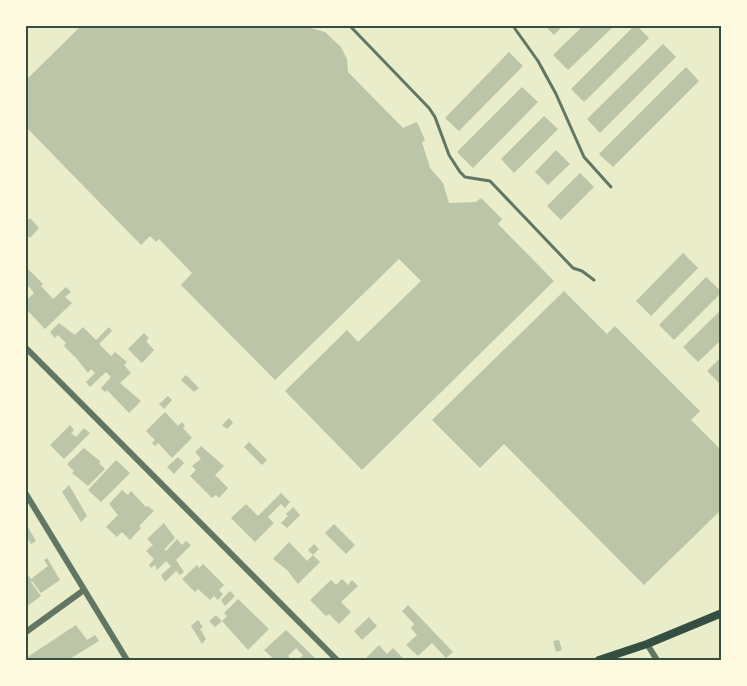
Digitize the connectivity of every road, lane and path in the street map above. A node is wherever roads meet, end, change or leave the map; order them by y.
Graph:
1 (350, 26) edge
2 (513, 26) edge
3 (611, 188) dead end
4 (594, 280) dead end
5 (26, 348) edge
6 (26, 494) edge
7 (84, 590) junction
8 (722, 613) edge
9 (26, 632) edge
10 (647, 644) junction
11 (127, 660) edge
12 (338, 660) edge
13 (599, 660) edge
14 (657, 660) edge

1 - 4 lane
2 - 3 lane
5 - 12 street
6 - 7 street
7 - 9 street
7 - 11 street
8 - 10 main road
10 - 13 main road
10 - 14 street

